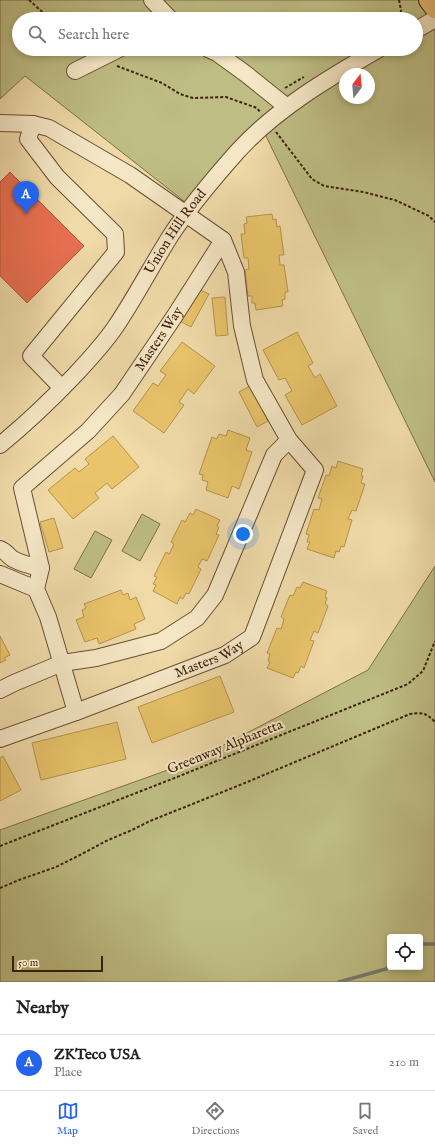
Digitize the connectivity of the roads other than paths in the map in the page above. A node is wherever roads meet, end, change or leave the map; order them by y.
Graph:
1 (152, 0) edge
2 (429, 0) edge
3 (435, 8) edge
4 (163, 12) edge
5 (435, 20) edge
6 (423, 26) edge
7 (103, 56) edge
8 (221, 56) edge
9 (367, 56) edge
10 (75, 71) dead end
11 (286, 107) junction
12 (0, 123) edge
13 (33, 124) junction
14 (186, 214) junction
15 (223, 240) junction
16 (62, 388) junction
17 (289, 440) junction
18 (0, 445) edge
19 (1, 553) edge
20 (41, 568) junction
21 (0, 574) edge
22 (36, 590) junction
23 (62, 663) junction
24 (0, 690) edge
25 (76, 712) junction
26 (0, 739) edge

1 - 4 street
2 - 3 main road
5 - 6 street
7 - 10 street
8 - 11 street
9 - 11 street, Union Hill Road
11 - 14 street, Union Hill Road
12 - 13 street
13 - 14 street
13 - 16 street
14 - 15 street
14 - 16 street, Union Hill Road
15 - 17 street, Masters Way
15 - 20 street, Masters Way
16 - 18 street, Union Hill Road
17 - 23 street
17 - 25 street, Masters Way
19 - 20 street
20 - 22 street, Masters Way
21 - 22 street
22 - 23 street
23 - 24 street
23 - 25 street
25 - 26 street

